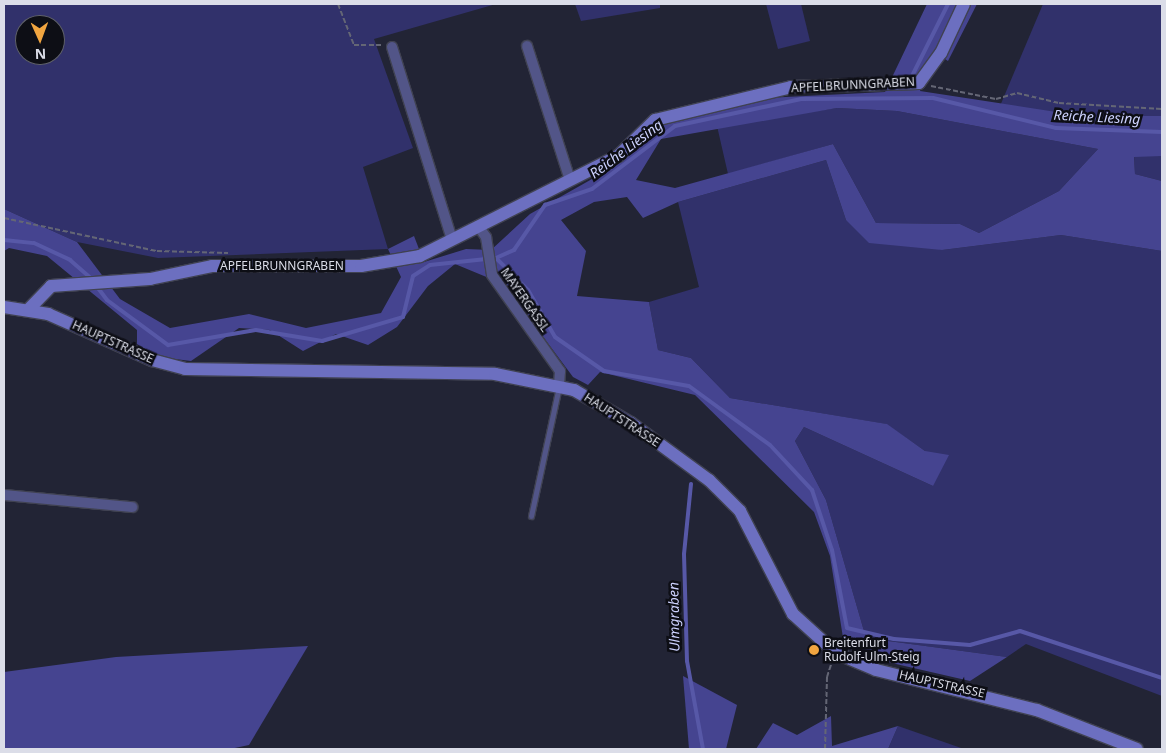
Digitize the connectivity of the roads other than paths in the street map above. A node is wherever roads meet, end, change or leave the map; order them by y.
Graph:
1 (964, 4) edge
2 (527, 46) dead end
3 (392, 47) road end
4 (570, 180) junction
5 (478, 226) junction
6 (452, 240) junction
7 (4, 307) edge
8 (29, 309) junction
9 (560, 385) junction
10 (4, 495) edge
11 (132, 508) dead end
12 (531, 516) dead end
13 (1138, 749) edge

1 - 4 main road, APFELBRUNNGRABEN
2 - 4 street
3 - 6 street
4 - 5 main road, APFELBRUNNGRABEN
5 - 6 main road, APFELBRUNNGRABEN
5 - 9 street, MAYERGASSL
6 - 8 main road, APFELBRUNNGRABEN
7 - 8 main road, HAUPTSTRASSE
8 - 9 main road, HAUPTSTRASSE
9 - 12 lane
9 - 13 main road, HAUPTSTRASSE
10 - 11 street

